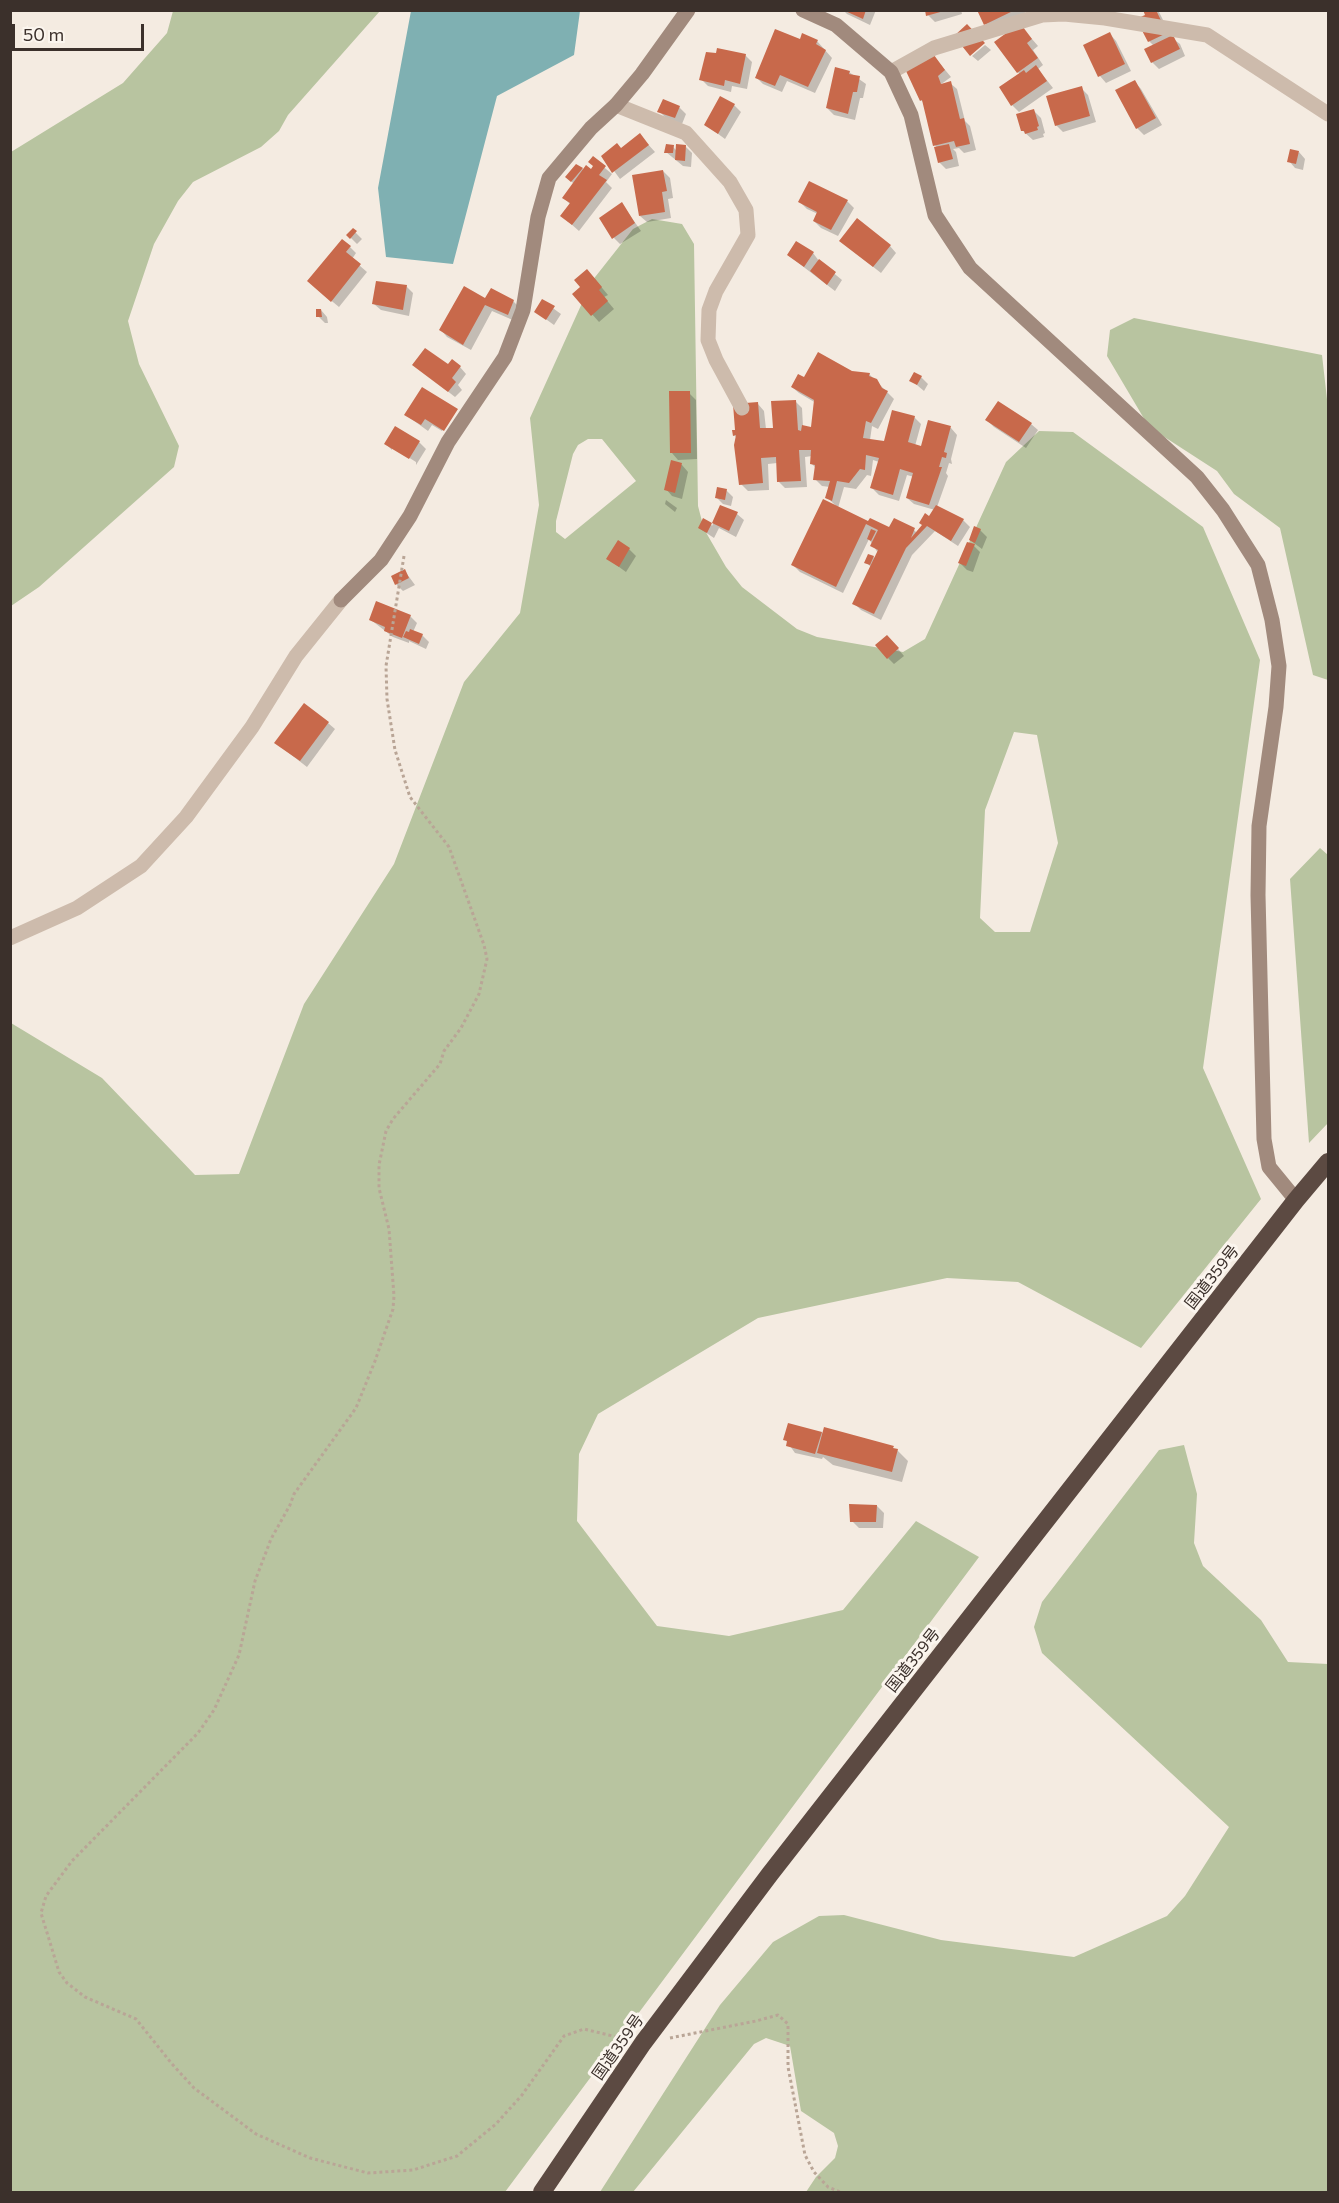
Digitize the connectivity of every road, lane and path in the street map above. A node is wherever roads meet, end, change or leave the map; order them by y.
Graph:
1 (688, 10) edge
2 (803, 10) edge
3 (891, 72) junction
4 (616, 105) junction
5 (1329, 114) edge
6 (742, 408) dead end
7 (405, 551) dead end
8 (10, 938) edge
9 (1329, 1162) edge
10 (1296, 1200) junction
11 (643, 2043) junction
12 (542, 2193) edge
13 (840, 2193) edge

1 - 4 street
2 - 3 street
3 - 5 street
3 - 10 street
4 - 6 street
4 - 8 street
7 - 11 path
9 - 10 highway, 国道359号
10 - 11 highway, 国道359号
11 - 12 highway, 国道359号
11 - 13 path

